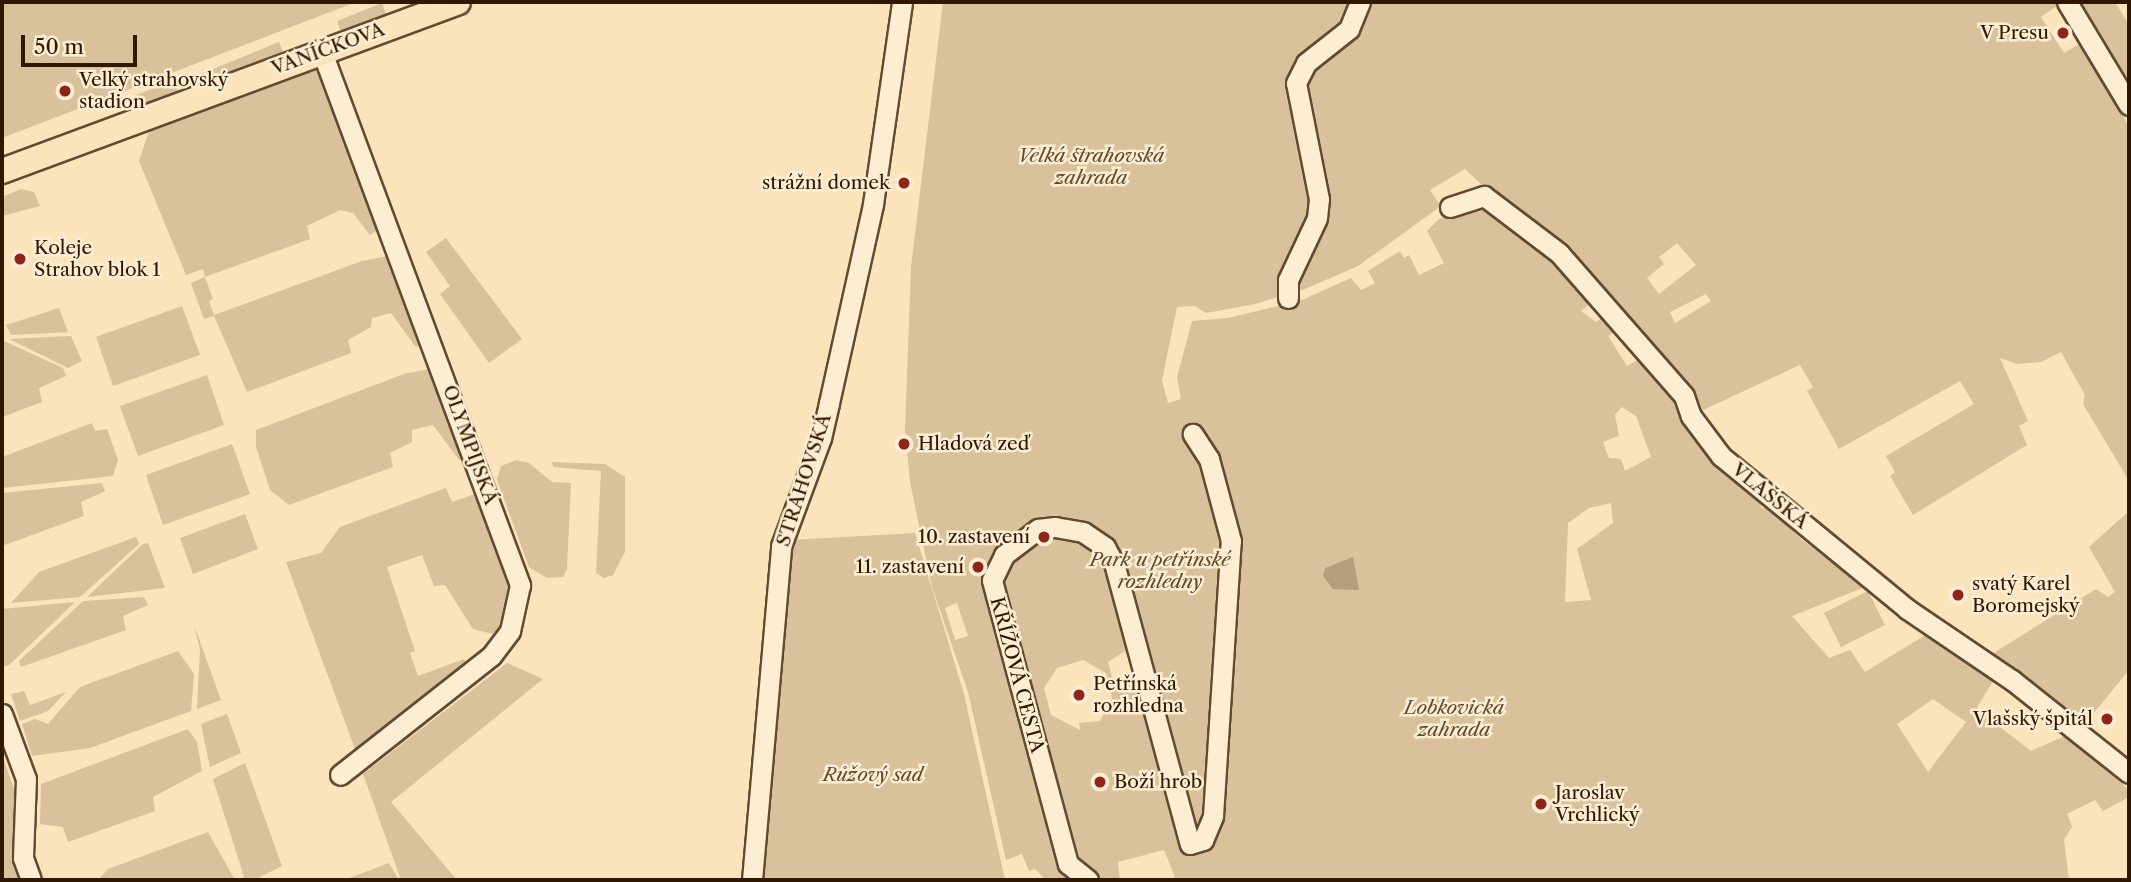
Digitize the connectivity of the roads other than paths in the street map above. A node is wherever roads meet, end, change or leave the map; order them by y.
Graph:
1 (458, 2) edge
2 (902, 2) edge
3 (1360, 2) edge
4 (2067, 2) edge
5 (322, 52) junction
6 (2129, 105) edge
7 (2, 171) edge
8 (1450, 207) dead end
9 (1288, 298) dead end
10 (1193, 434) dead end
11 (2, 714) edge
12 (2129, 774) edge
13 (340, 775) dead end
14 (31, 880) edge
15 (752, 880) edge
16 (1088, 880) edge

1 - 5 main road, VANÍČKOVA
2 - 15 street, STRAHOVSKÁ
3 - 9 street
4 - 6 street
5 - 7 main road, VANÍČKOVA
5 - 13 street, OLYMPIJSKÁ
8 - 12 street, VLAŠSKÁ
10 - 16 street, KŘÍŽOVÁ CESTA
11 - 14 street

